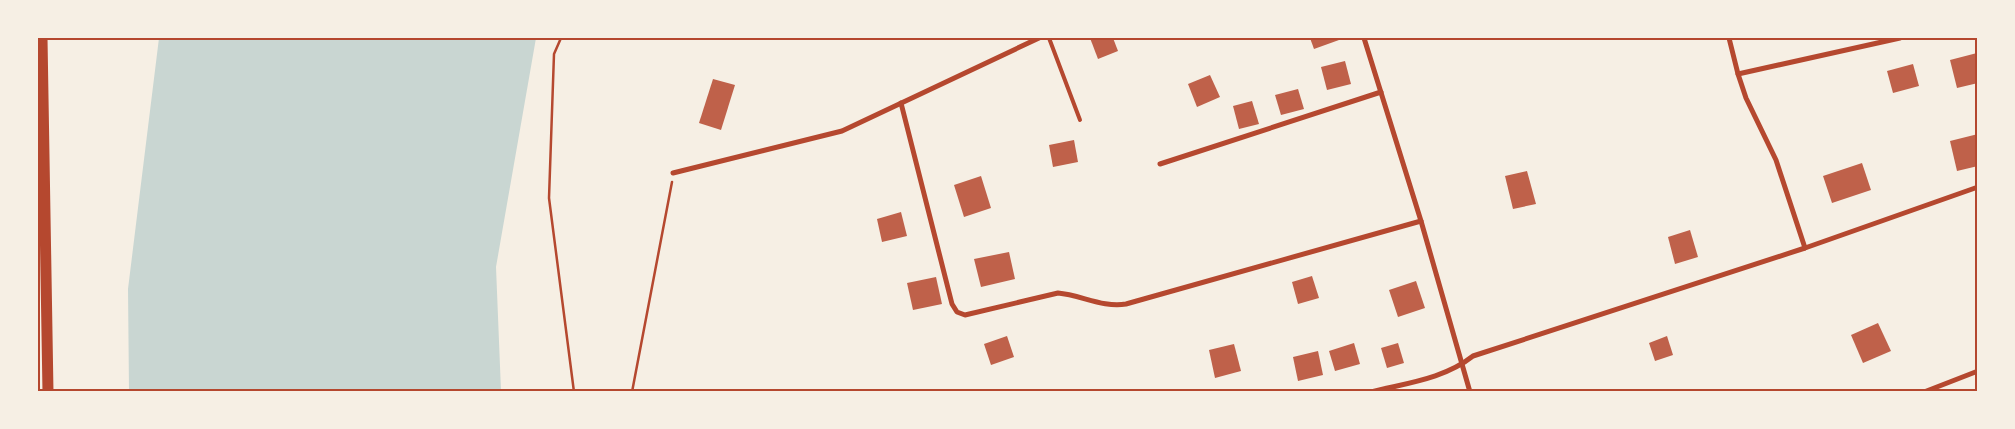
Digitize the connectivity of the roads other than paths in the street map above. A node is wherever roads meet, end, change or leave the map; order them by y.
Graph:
1 (42, 38) edge
2 (1039, 38) edge
3 (1049, 38) edge
4 (1364, 38) edge
5 (1729, 38) edge
6 (1900, 38) edge
7 (1738, 74) junction
8 (1381, 92) junction
9 (901, 103) junction
10 (1080, 120) dead end
11 (41, 148) edge
12 (1160, 164) dead end
13 (674, 174) road end
14 (1978, 187) edge
15 (1421, 221) junction
16 (1805, 248) junction
17 (1462, 364) junction
18 (1978, 371) edge
19 (48, 392) edge
20 (1371, 392) edge
21 (1470, 392) edge
22 (1924, 392) edge

1 - 11 main road
2 - 9 street
3 - 10 lane
4 - 8 street
5 - 7 street
6 - 7 street
7 - 16 street
8 - 12 street
8 - 15 street
9 - 13 street
9 - 15 street
11 - 19 main road
14 - 16 street
15 - 17 street
16 - 17 street
17 - 20 street
17 - 21 street
18 - 22 street

